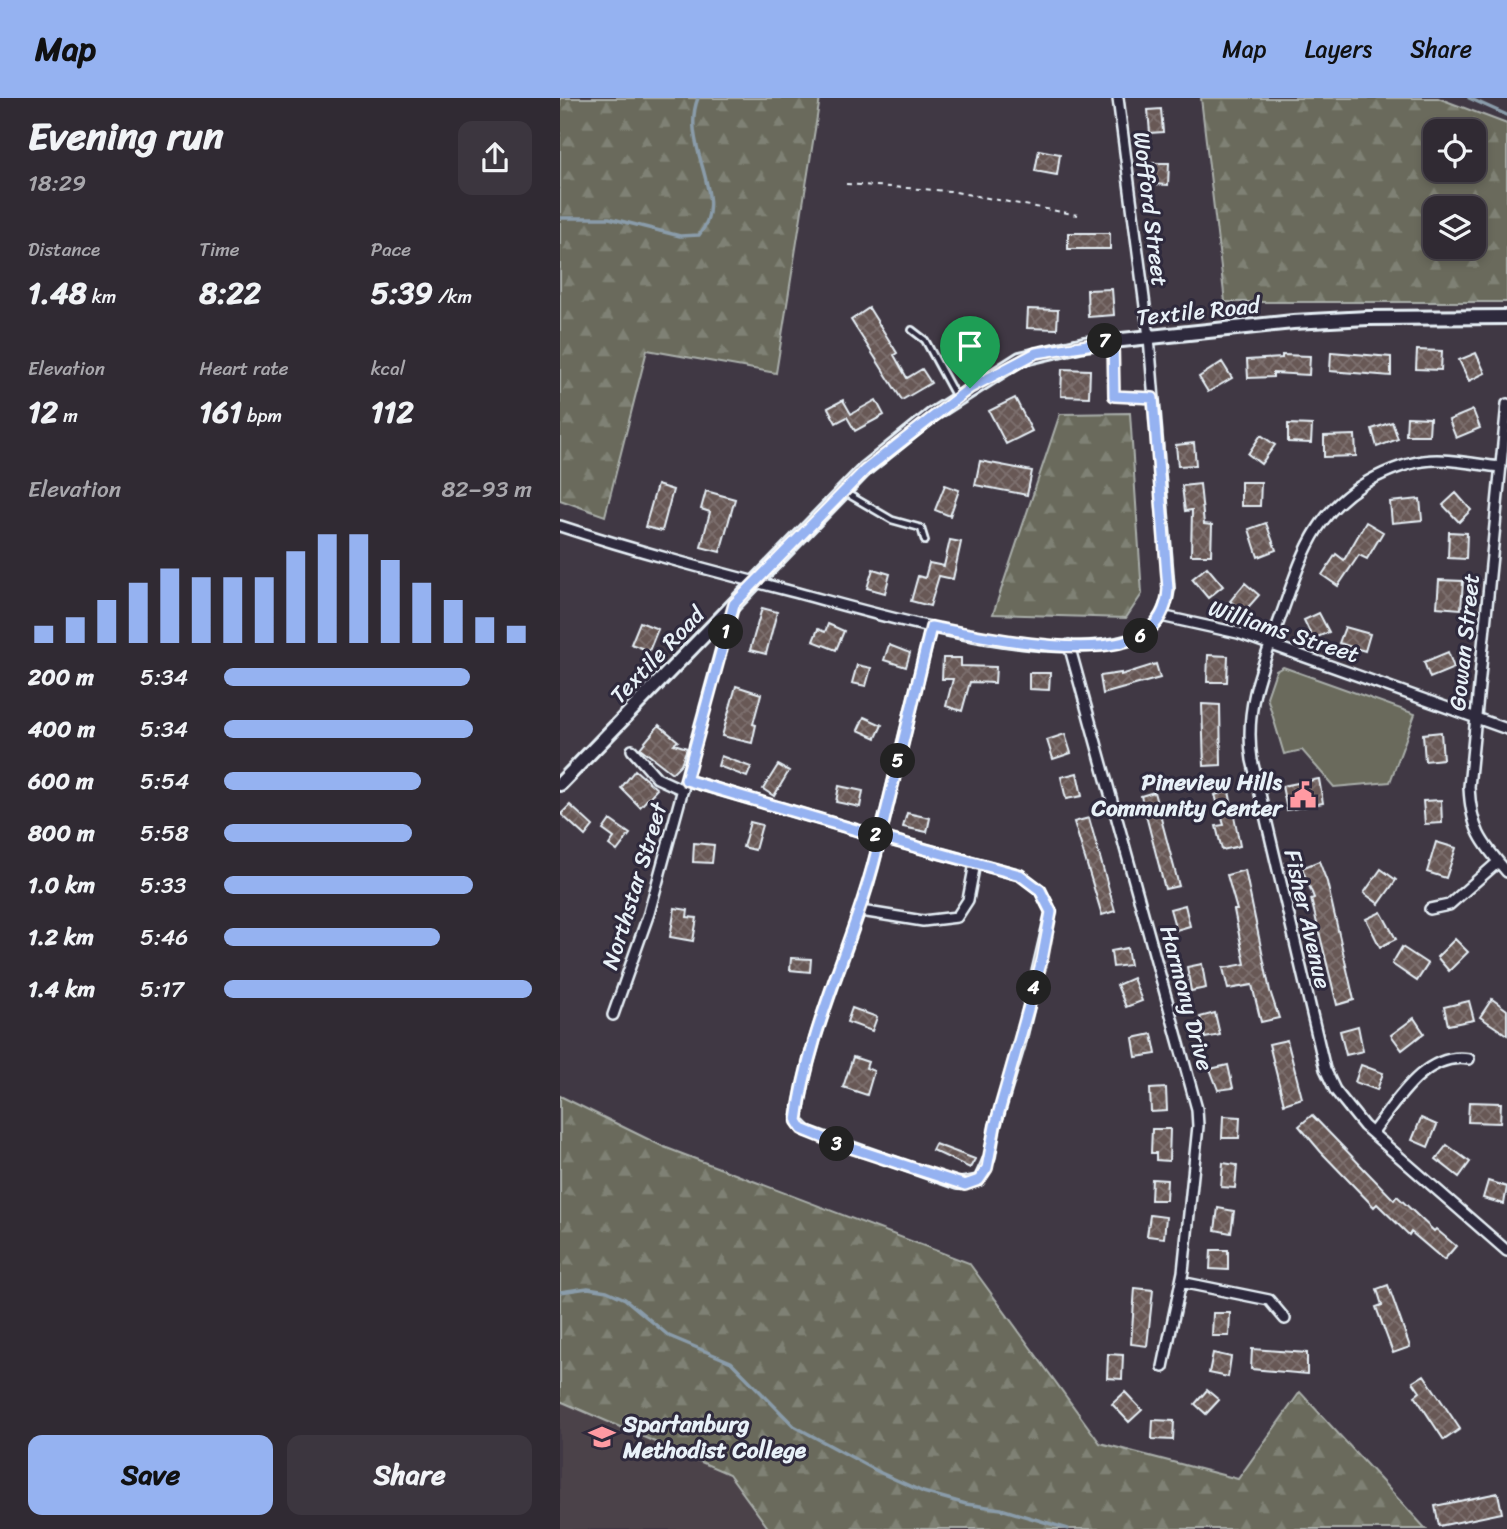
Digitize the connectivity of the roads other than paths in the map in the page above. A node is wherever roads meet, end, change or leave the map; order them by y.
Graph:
1 (1118, 98) edge
2 (1507, 317) edge
3 (912, 330) dead end
4 (1149, 337) junction
5 (1113, 341) junction
6 (956, 398) junction
7 (1153, 398) junction
8 (1507, 404) edge
9 (1501, 467) junction
10 (842, 491) junction
11 (560, 526) edge
12 (925, 541) dead end
13 (755, 582) junction
14 (734, 604) junction
15 (1161, 617) junction
16 (931, 627) junction
17 (1069, 645) junction
18 (1270, 645) junction
19 (1476, 717) junction
20 (1507, 729) edge
21 (632, 750) dead end
22 (686, 780) junction
23 (560, 784) edge
24 (683, 790) junction
25 (880, 837) junction
26 (1498, 862) junction
27 (975, 863) junction
28 (1507, 872) edge
29 (1430, 909) dead end
30 (861, 911) junction
31 (613, 1016) dead end
32 (1469, 1059) dead end
33 (1372, 1133) junction
34 (1505, 1246) edge
35 (1181, 1282) junction
36 (1285, 1319) dead end
37 (1164, 1367) dead end

1 - 4 street, Wofford Street
2 - 4 street, Textile Road
3 - 6 lane
4 - 5 street, Textile Road
4 - 7 street, Wofford Street
5 - 6 street, Textile Road
5 - 7 lane
6 - 10 street, Textile Road
7 - 15 street, Wofford Street
8 - 9 street, Gowan Street
9 - 18 street, Fisher Avenue
9 - 19 street, Gowan Street
10 - 12 lane
10 - 13 street, Textile Road
11 - 13 street
13 - 14 street, Textile Road
13 - 16 street
14 - 22 street, Northstar Street
14 - 23 street, Textile Road
15 - 17 street
15 - 18 street, Williams Street
16 - 17 street
16 - 25 street
17 - 35 street, Harmony Drive
18 - 19 street, Williams Street
18 - 33 street, Fisher Avenue
19 - 20 street, Williams Street
19 - 26 street, Gowan Street
21 - 24 street
22 - 24 street, Northstar Street
22 - 25 street
24 - 31 street, Northstar Street
25 - 27 street
25 - 30 street
26 - 28 street, Gowan Street
26 - 29 street
27 - 30 street
27 - 30 street
32 - 33 street
33 - 34 street, Fisher Avenue
35 - 36 street
35 - 37 street, Harmony Drive

